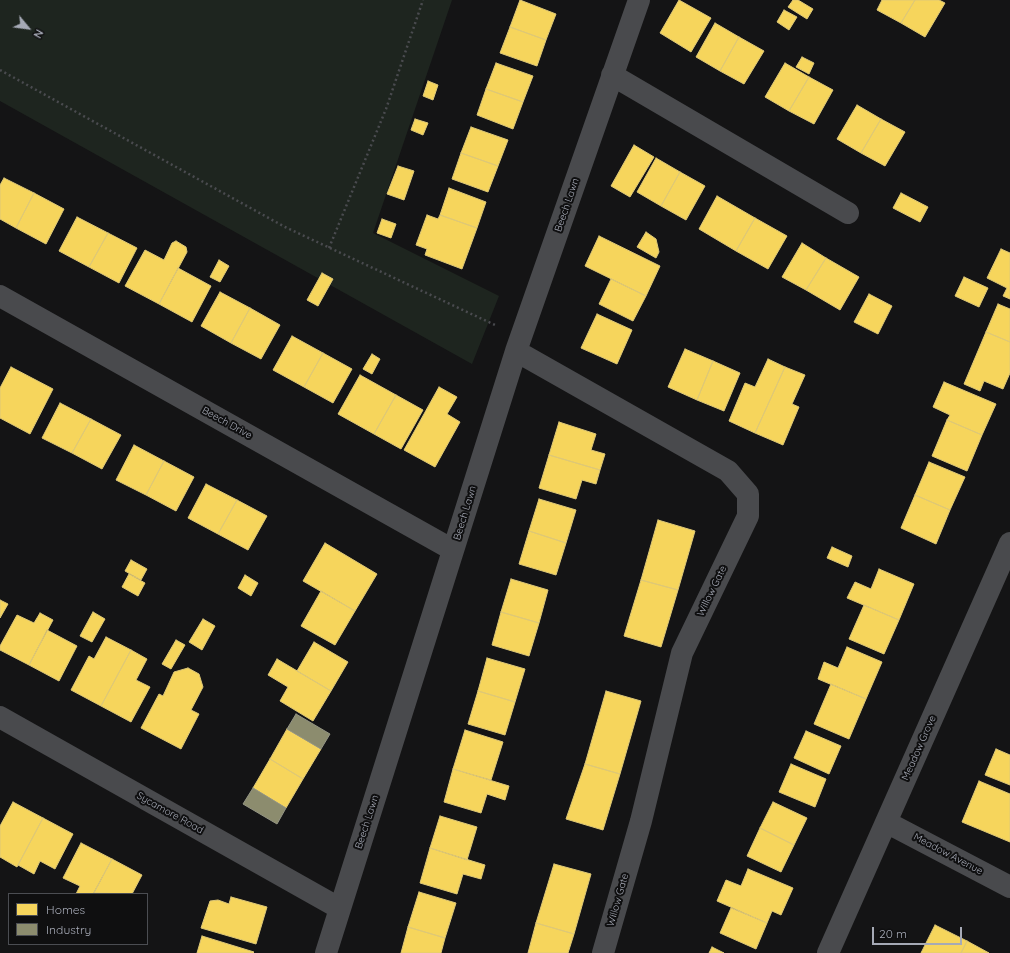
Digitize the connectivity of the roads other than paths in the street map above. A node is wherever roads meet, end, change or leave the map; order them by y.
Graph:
1 (639, 0) edge
2 (612, 75) junction
3 (848, 214) dead end
4 (0, 296) edge
5 (516, 351) junction
6 (1010, 543) edge
7 (453, 550) junction
8 (0, 717) edge
9 (886, 822) junction
10 (1010, 887) edge
11 (339, 908) junction
12 (326, 953) edge
13 (603, 953) edge
14 (828, 953) edge

1 - 2 street, Beech Lawn
2 - 3 street
2 - 5 street, Beech Lawn
4 - 7 street, Beech Drive
5 - 7 street, Beech Lawn
5 - 13 street, Willow Gate
6 - 9 street, Meadow Grove
7 - 11 street, Beech Lawn
8 - 11 street, Sycamore Road
9 - 10 street, Meadow Avenue
9 - 14 street, Meadow Grove
11 - 12 street, Beech Lawn

